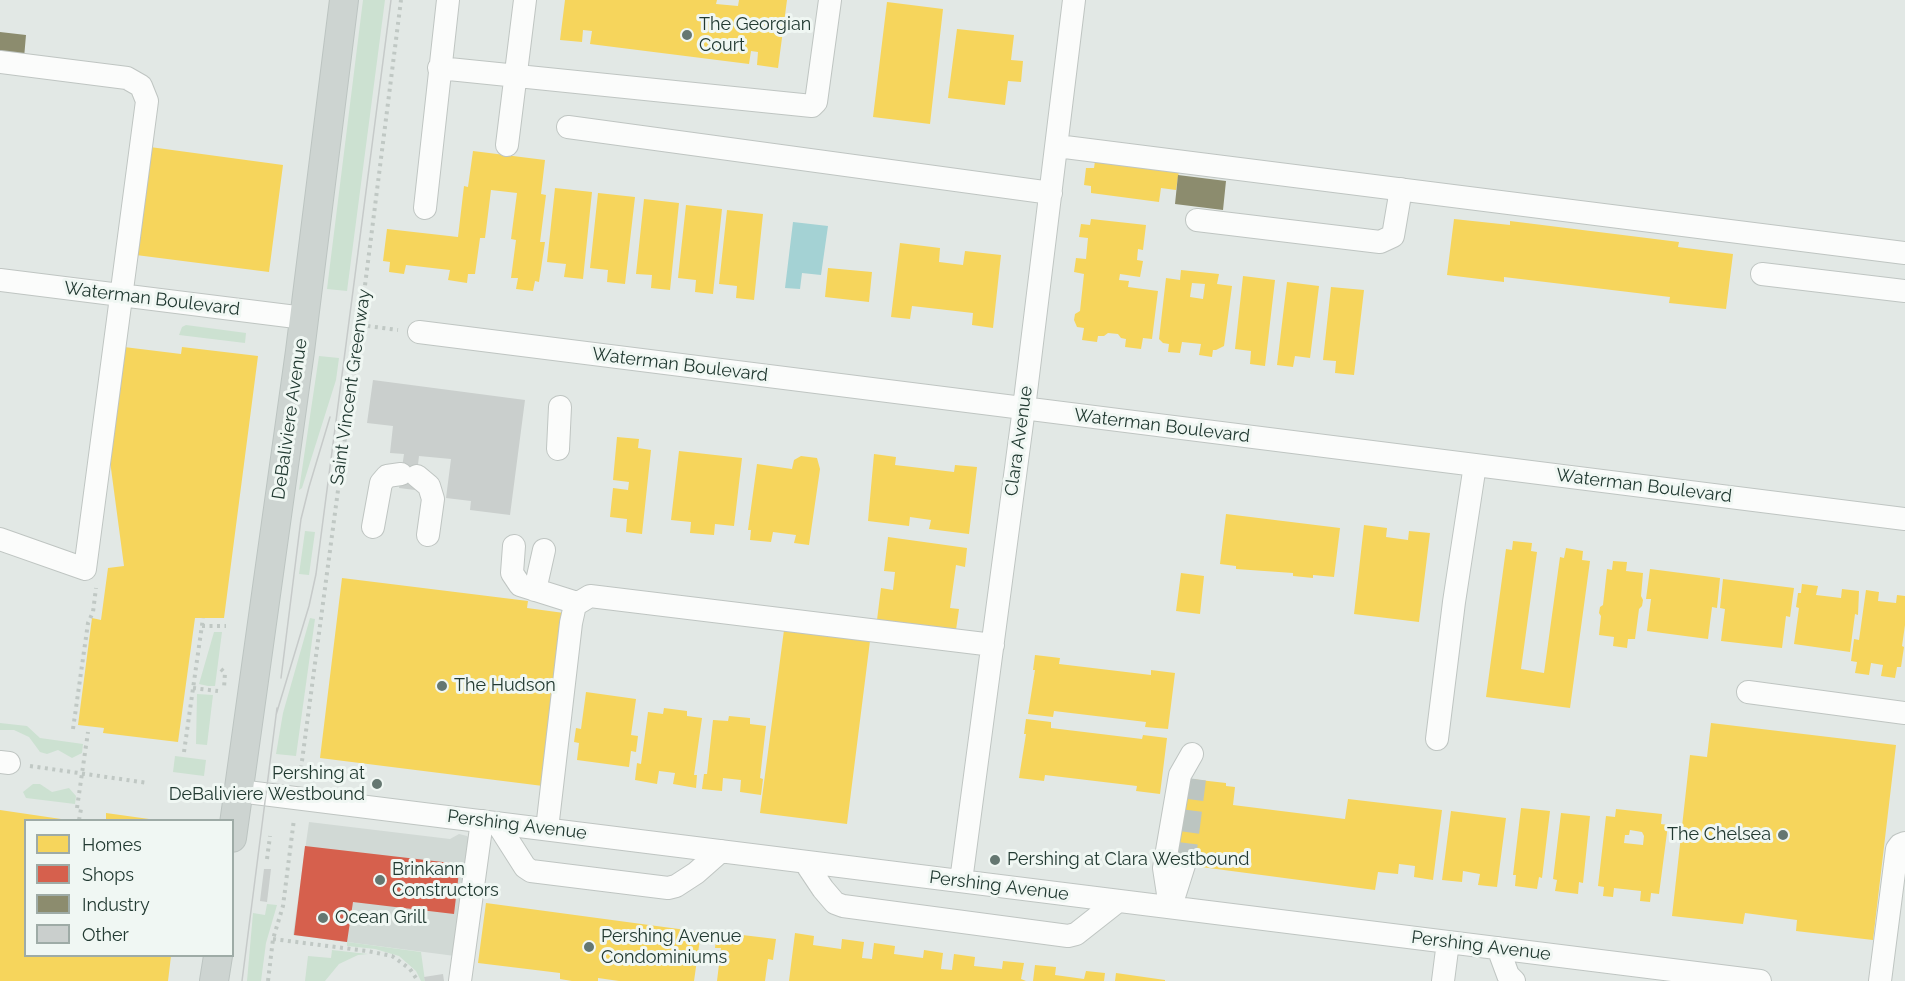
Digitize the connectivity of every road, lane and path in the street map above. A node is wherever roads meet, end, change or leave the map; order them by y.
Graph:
1 (344, 0) edge
2 (401, 0) edge
3 (448, 0) edge
4 (525, 0) edge
5 (830, 0) edge
6 (1074, 0) edge
7 (0, 62) edge
8 (440, 68) junction
9 (516, 76) junction
10 (568, 127) dead end
11 (507, 145) dead end
12 (1057, 146) junction
13 (1401, 189) junction
14 (1051, 193) junction
15 (424, 208) dead end
16 (1197, 220) dead end
17 (1905, 253) edge
18 (1762, 274) dead end
19 (0, 280) edge
20 (1905, 291) edge
21 (120, 295) junction
22 (304, 318) junction
23 (360, 325) junction
24 (419, 332) joint
25 (560, 407) dead end
26 (1024, 408) junction
27 (558, 449) dead end
28 (1475, 465) junction
29 (1905, 519) edge
30 (373, 527) dead end
31 (428, 535) dead end
32 (0, 539) edge
33 (514, 546) dead end
34 (544, 550) dead end
35 (97, 580) dead end
36 (535, 590) junction
37 (577, 603) junction
38 (203, 618) dead end
39 (202, 626) junction
40 (226, 626) dead end
41 (993, 645) junction
42 (221, 669) dead end
43 (225, 682) dead end
44 (193, 688) junction
45 (218, 691) dead end
46 (1748, 692) dead end
47 (1905, 713) edge
48 (73, 729) dead end
49 (88, 732) dead end
50 (1437, 739) dead end
51 (184, 752) dead end
52 (4, 763) edge
53 (82, 774) junction
54 (300, 774) dead end
55 (1195, 779) tunnel mouth
56 (148, 783) dead end
57 (238, 791) junction
58 (79, 819) edge
59 (294, 819) dead end
60 (234, 822) edge
61 (489, 822) junction
62 (547, 829) junction
63 (270, 836) dead end
64 (1905, 843) edge
65 (721, 851) junction
66 (267, 859) dead end
67 (805, 862) junction
68 (1184, 865) tunnel mouth
69 (961, 881) junction
70 (1118, 901) junction
71 (1170, 907) junction
72 (273, 939) junction
73 (1448, 942) junction
74 (1498, 948) junction
75 (218, 957) edge
76 (1637, 973) edge
77 (1737, 980) edge
78 (214, 981) edge
79 (268, 981) edge
80 (418, 981) edge
81 (460, 981) edge
82 (1443, 981) edge
83 (1514, 981) edge
84 (1760, 981) edge
85 (1880, 981) edge

1 - 22 main road, DeBaliviere Avenue
2 - 23 path, Saint Vincent Greenway
3 - 8 street
4 - 9 street
5 - 9 street
6 - 12 street, Clara Avenue
7 - 21 street
8 - 9 street
8 - 15 street
9 - 11 street
10 - 14 street
12 - 13 street
12 - 14 street, Clara Avenue
13 - 16 street
13 - 17 street
14 - 26 street, Clara Avenue
18 - 20 street
19 - 21 street, Waterman Boulevard
21 - 22 street, Waterman Boulevard
21 - 32 street
22 - 57 main road, DeBaliviere Avenue
23 - 24 path
23 - 54 path, Saint Vincent Greenway
24 - 26 street, Waterman Boulevard
25 - 27 street
26 - 28 street, Waterman Boulevard
26 - 41 street, Clara Avenue
28 - 29 street, Waterman Boulevard
28 - 50 street
30 - 31 street
33 - 36 street
34 - 36 street
35 - 48 path
36 - 37 street
37 - 41 street
37 - 62 street
38 - 39 path
39 - 40 path
39 - 44 path
41 - 69 street, Clara Avenue
42 - 43 path
44 - 45 path
44 - 51 path
46 - 47 street
49 - 53 path
52 - 53 path
53 - 56 path
53 - 58 path
55 - 71 street
57 - 60 main road, DeBaliviere Avenue
57 - 61 street, Pershing Avenue
59 - 72 path
61 - 62 street, Pershing Avenue
61 - 65 street
61 - 81 street
62 - 65 street, Pershing Avenue
63 - 66 path
64 - 85 street
65 - 67 street, Pershing Avenue
67 - 69 street, Pershing Avenue
67 - 70 street
68 - 71 street
69 - 70 street, Pershing Avenue
70 - 71 street, Pershing Avenue
71 - 73 street, Pershing Avenue
72 - 79 path
72 - 80 path
73 - 74 street, Pershing Avenue
73 - 82 street
74 - 76 street, Pershing Avenue
74 - 83 street
75 - 78 main road
76 - 77 street, Pershing Avenue
77 - 84 street, Pershing Avenue

